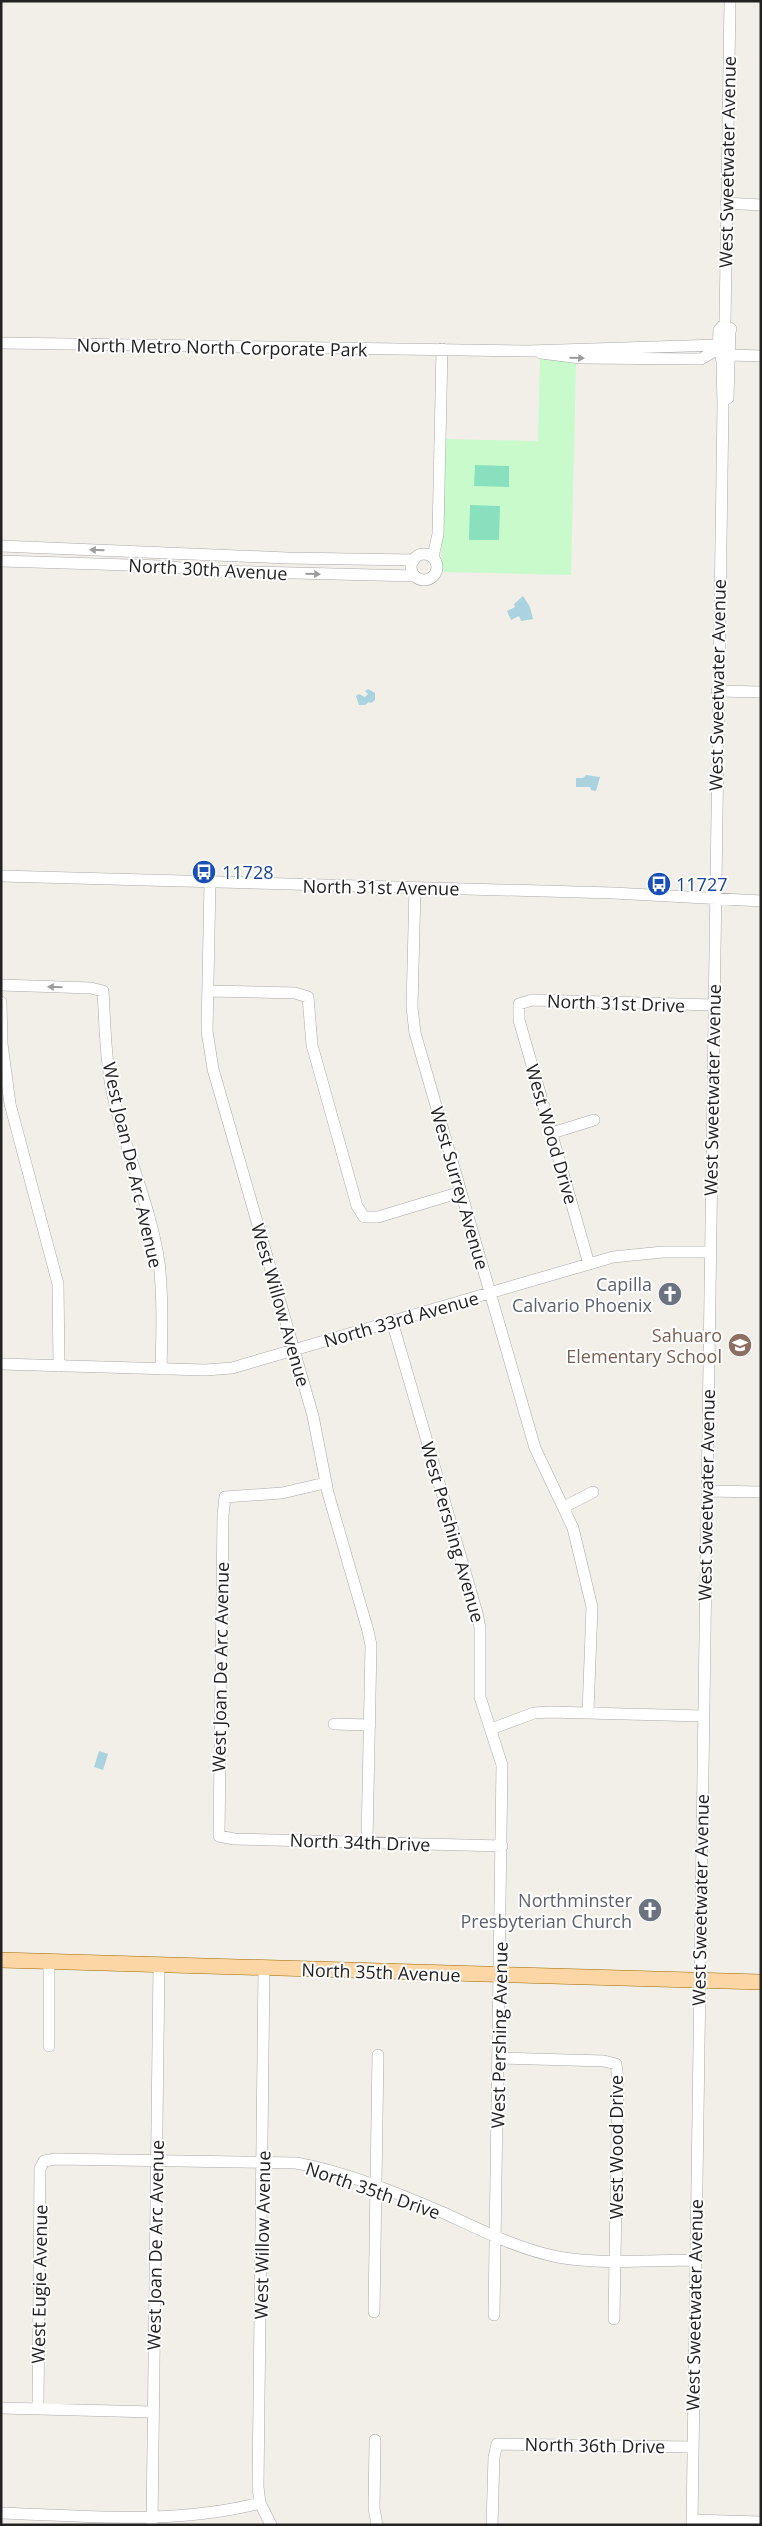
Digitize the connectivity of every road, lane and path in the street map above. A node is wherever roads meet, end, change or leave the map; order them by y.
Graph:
1 (730, 1) edge
2 (726, 203) junction
3 (761, 205) edge
4 (728, 326) junction
5 (1, 343) edge
6 (718, 345) junction
7 (442, 349) junction
8 (761, 356) edge
9 (723, 360) junction
10 (723, 405) junction
11 (1, 546) edge
12 (433, 557) junction
13 (414, 560) junction
14 (1, 561) edge
15 (415, 576) junction
16 (717, 692) junction
17 (761, 692) edge
18 (1, 876) edge
19 (210, 882) junction
20 (415, 888) junction
21 (716, 899) junction
22 (761, 901) edge
23 (1, 986) edge
24 (208, 991) junction
25 (1, 1002) edge
26 (519, 1004) joint
27 (714, 1005) junction
28 (594, 1120) dead end
29 (552, 1133) junction
30 (461, 1192) junction
31 (710, 1252) junction
32 (589, 1264) junction
33 (491, 1293) junction
34 (392, 1321) junction
35 (294, 1350) junction
36 (1, 1364) edge
37 (59, 1366) junction
38 (161, 1369) junction
39 (325, 1483) junction
40 (707, 1491) junction
41 (593, 1492) dead end
42 (761, 1492) edge
43 (564, 1507) junction
44 (588, 1712) junction
45 (703, 1716) junction
46 (334, 1724) dead end
47 (370, 1725) junction
48 (491, 1729) junction
49 (219, 1836) joint
50 (367, 1842) junction
51 (502, 1846) junction
52 (1, 1960) edge
53 (49, 1962) junction
54 (159, 1966) junction
55 (264, 1968) junction
56 (500, 1975) junction
57 (699, 1980) junction
58 (761, 1982) edge
59 (49, 2046) dead end
60 (378, 2055) dead end
61 (498, 2058) junction
62 (44, 2161) joint
63 (157, 2162) junction
64 (263, 2162) junction
65 (376, 2187) junction
66 (495, 2236) junction
67 (615, 2260) junction
68 (695, 2260) junction
69 (374, 2312) dead end
70 (494, 2315) dead end
71 (614, 2318) dead end
72 (1, 2408) edge
73 (38, 2409) junction
74 (153, 2412) junction
75 (375, 2440) dead end
76 (692, 2447) junction
77 (260, 2503) junction
78 (1, 2513) edge
79 (152, 2521) edge
80 (692, 2522) edge
81 (761, 2522) edge
82 (270, 2525) edge
83 (377, 2525) edge
84 (492, 2525) edge

1 - 2 street, West Sweetwater Avenue
2 - 3 street
2 - 4 street, West Sweetwater Avenue
4 - 6 street, West Sweetwater Avenue
4 - 9 street, West Sweetwater Avenue
5 - 7 street, North Metro North Corporate Park
6 - 7 street, North Metro North Corporate Park
6 - 9 street
6 - 9 street, West Sweetwater Avenue
7 - 12 street
8 - 9 street
9 - 10 street, West Sweetwater Avenue
9 - 10 street, West Sweetwater Avenue
10 - 16 street, West Sweetwater Avenue
13 -> 11 street, North 30th Avenue
12 - 13 street, North 30th Avenue
12 - 15 street, North 30th Avenue
13 - 15 street
14 -> 15 street, North 30th Avenue
16 - 17 street
16 - 21 street, West Sweetwater Avenue
18 - 19 street, North 31st Avenue
19 - 20 street, North 31st Avenue
19 - 24 street, West Willow Avenue
20 - 21 street, North 31st Avenue
20 - 30 street, West Surrey Avenue
21 - 22 street, North 31st Avenue
21 - 27 street, West Sweetwater Avenue
38 -> 23 street, West Joan De Arc Avenue
24 - 30 street
24 - 35 street, West Willow Avenue
25 - 37 street
26 - 27 street, North 31st Drive
26 - 29 street, West Wood Drive
27 - 31 street, West Sweetwater Avenue
28 - 29 street
29 - 32 street, West Wood Drive
30 - 33 street, West Surrey Avenue
31 - 32 street, North 33rd Avenue
31 - 40 street, West Sweetwater Avenue
32 - 33 street, North 33rd Avenue
33 - 34 street, North 33rd Avenue
33 - 43 street, West Surrey Avenue
34 - 35 street, North 33rd Avenue
34 - 48 street, West Pershing Avenue
35 - 38 street, North 33rd Avenue
35 - 39 street, West Willow Avenue
36 - 37 street, North 33rd Avenue
37 - 38 street, North 33rd Avenue
39 - 47 street, West Willow Avenue
39 - 49 street, West Joan De Arc Avenue
40 - 42 street
40 - 45 street, West Sweetwater Avenue
41 - 43 street
43 - 44 street, West Surrey Avenue
44 - 45 street
44 - 48 street
45 - 57 street, West Sweetwater Avenue
46 - 47 street
47 - 50 street, West Willow Avenue
48 - 51 street, West Pershing Avenue
49 - 50 street, North 34th Drive
50 - 51 street, North 34th Drive
51 - 56 street, West Pershing Avenue
52 - 53 main road, North 35th Avenue
53 - 54 main road, North 35th Avenue
53 - 59 street
54 - 55 main road, North 35th Avenue
54 - 63 street, West Joan De Arc Avenue
55 - 56 main road, North 35th Avenue
55 - 64 street, West Willow Avenue
56 - 57 main road, North 35th Avenue
56 - 61 street, West Pershing Avenue
57 - 58 main road, North 35th Avenue
57 - 68 street, West Sweetwater Avenue
60 - 65 street
61 - 66 street, West Pershing Avenue
61 - 67 street, West Wood Drive
62 - 63 street, North 35th Drive
62 - 73 street, West Eugie Avenue
63 - 64 street, North 35th Drive
63 - 74 street, West Joan De Arc Avenue
64 - 65 street, North 35th Drive
64 - 77 street, West Willow Avenue
65 - 66 street, North 35th Drive
65 - 69 street
66 - 67 street, North 35th Drive
66 - 70 street, West Pershing Avenue
67 - 68 street, North 35th Drive
67 - 71 street, West Wood Drive
68 - 76 street, West Sweetwater Avenue
72 - 73 street
73 - 74 street
74 - 79 street, West Joan De Arc Avenue
75 - 83 street
76 - 80 street, West Sweetwater Avenue
76 - 84 street, North 36th Drive
77 - 79 street
77 - 82 street
78 - 79 street
80 - 81 street

